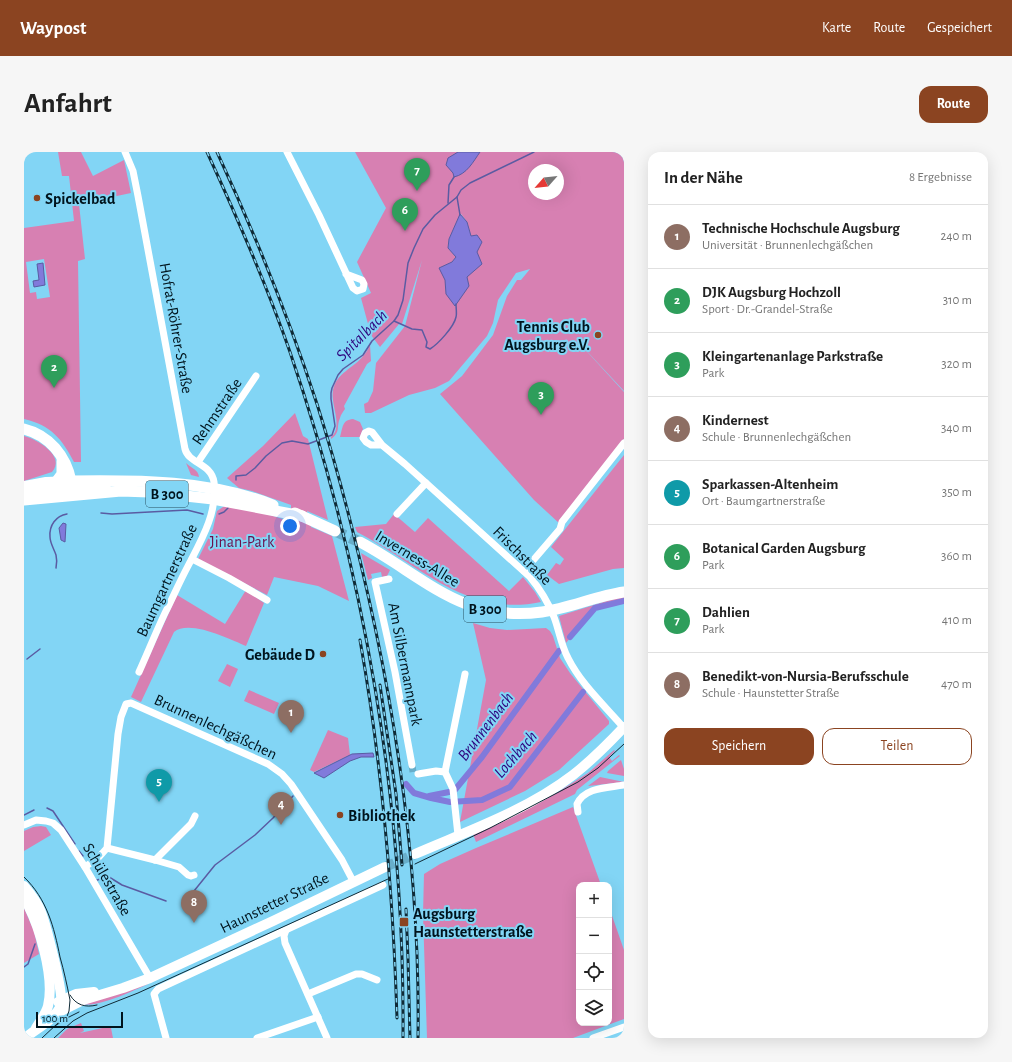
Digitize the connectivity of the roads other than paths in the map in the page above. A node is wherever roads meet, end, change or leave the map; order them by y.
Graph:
1 (125, 152) edge
2 (287, 152) edge
3 (346, 274) dead end
4 (256, 376) dead end
5 (24, 429) edge
6 (624, 443) edge
7 (382, 445) dead end
8 (62, 458) junction
9 (198, 462) junction
10 (56, 482) junction
11 (426, 483) junction
12 (69, 485) junction
13 (24, 486) edge
14 (121, 491) junction
15 (24, 493) edge
16 (214, 494) junction
17 (24, 500) edge
18 (397, 514) dead end
19 (335, 531) tunnel mouth
20 (360, 542) tunnel mouth
21 (192, 559) junction
22 (524, 571) junction
23 (389, 579) dead end
24 (624, 592) edge
25 (267, 600) dead end
26 (139, 672) dead end
27 (465, 674) dead end
28 (624, 727) edge
29 (412, 765) tunnel mouth
30 (445, 772) junction
31 (418, 774) dead end
32 (624, 785) edge
33 (578, 812) dead end
34 (195, 816) dead end
35 (24, 825) edge
36 (458, 835) junction
37 (107, 848) junction
38 (415, 854) tunnel mouth
39 (155, 860) junction
40 (85, 867) junction
41 (385, 867) tunnel mouth
42 (191, 875) dead end
43 (353, 881) junction
44 (383, 885) dead end
45 (24, 886) edge
46 (24, 898) edge
47 (286, 930) junction
48 (150, 978) junction
49 (377, 980) dead end
50 (50, 988) junction
51 (110, 991) junction
52 (308, 994) junction
53 (62, 1000) junction
54 (78, 1002) junction
55 (51, 1011) junction
56 (318, 1017) junction
57 (624, 1026) edge
58 (25, 1038) edge
59 (166, 1038) edge
60 (257, 1038) edge
61 (328, 1038) edge
62 (593, 1038) edge

1 - 9 street, Hofrat-Röhrer-Straße
2 - 3 street
4 - 9 street, Rehmstraße
5 - 8 main road
6 - 22 street
7 - 11 street, Frischstraße
8 - 10 main road
8 - 12 main road
9 - 16 street, Hofrat-Röhrer-Straße
10 - 12 main road
10 - 13 main road
11 - 18 street
11 - 22 street, Frischstraße
12 - 14 main road
12 - 15 main road
12 - 16 main road, B 300
14 - 16 main road, B 300
14 - 17 main road, B 300
16 - 19 main road, B 300
16 - 21 street, Baumgartnerstraße
20 - 24 main road, Inverness-Allee / B 300
21 - 25 street
21 - 26 street, Baumgartnerstraße
22 - 28 street, Frischstraße
23 - 29 street, Am Silbermannpark
27 - 30 street
28 - 36 main road
30 - 31 street
30 - 36 street
32 - 33 street
34 - 39 street
35 - 40 street, Schülestraße
36 - 38 main road
37 - 39 street
37 - 40 street
37 - 43 street, Brunnenlechgäßchen
39 - 42 street
40 - 48 street, Schülestraße
41 - 43 main road, Haunstetter Straße
43 - 48 main road, Haunstetter Straße
44 - 47 street, Haunstetter Straße
45 - 53 main road
46 - 50 main road
47 - 52 street
47 - 59 street, Haunstetter Straße
48 - 51 main road, Haunstetter Straße
49 - 52 street
50 - 53 main road
50 - 55 main road
51 - 53 main road, Haunstetter Straße
51 - 54 main road, Haunstetter Straße
52 - 56 street
53 - 54 main road, Haunstetter Straße
53 - 55 main road
54 - 55 main road, Haunstetter Straße
55 - 58 main road
56 - 60 street
56 - 61 street
57 - 62 street

